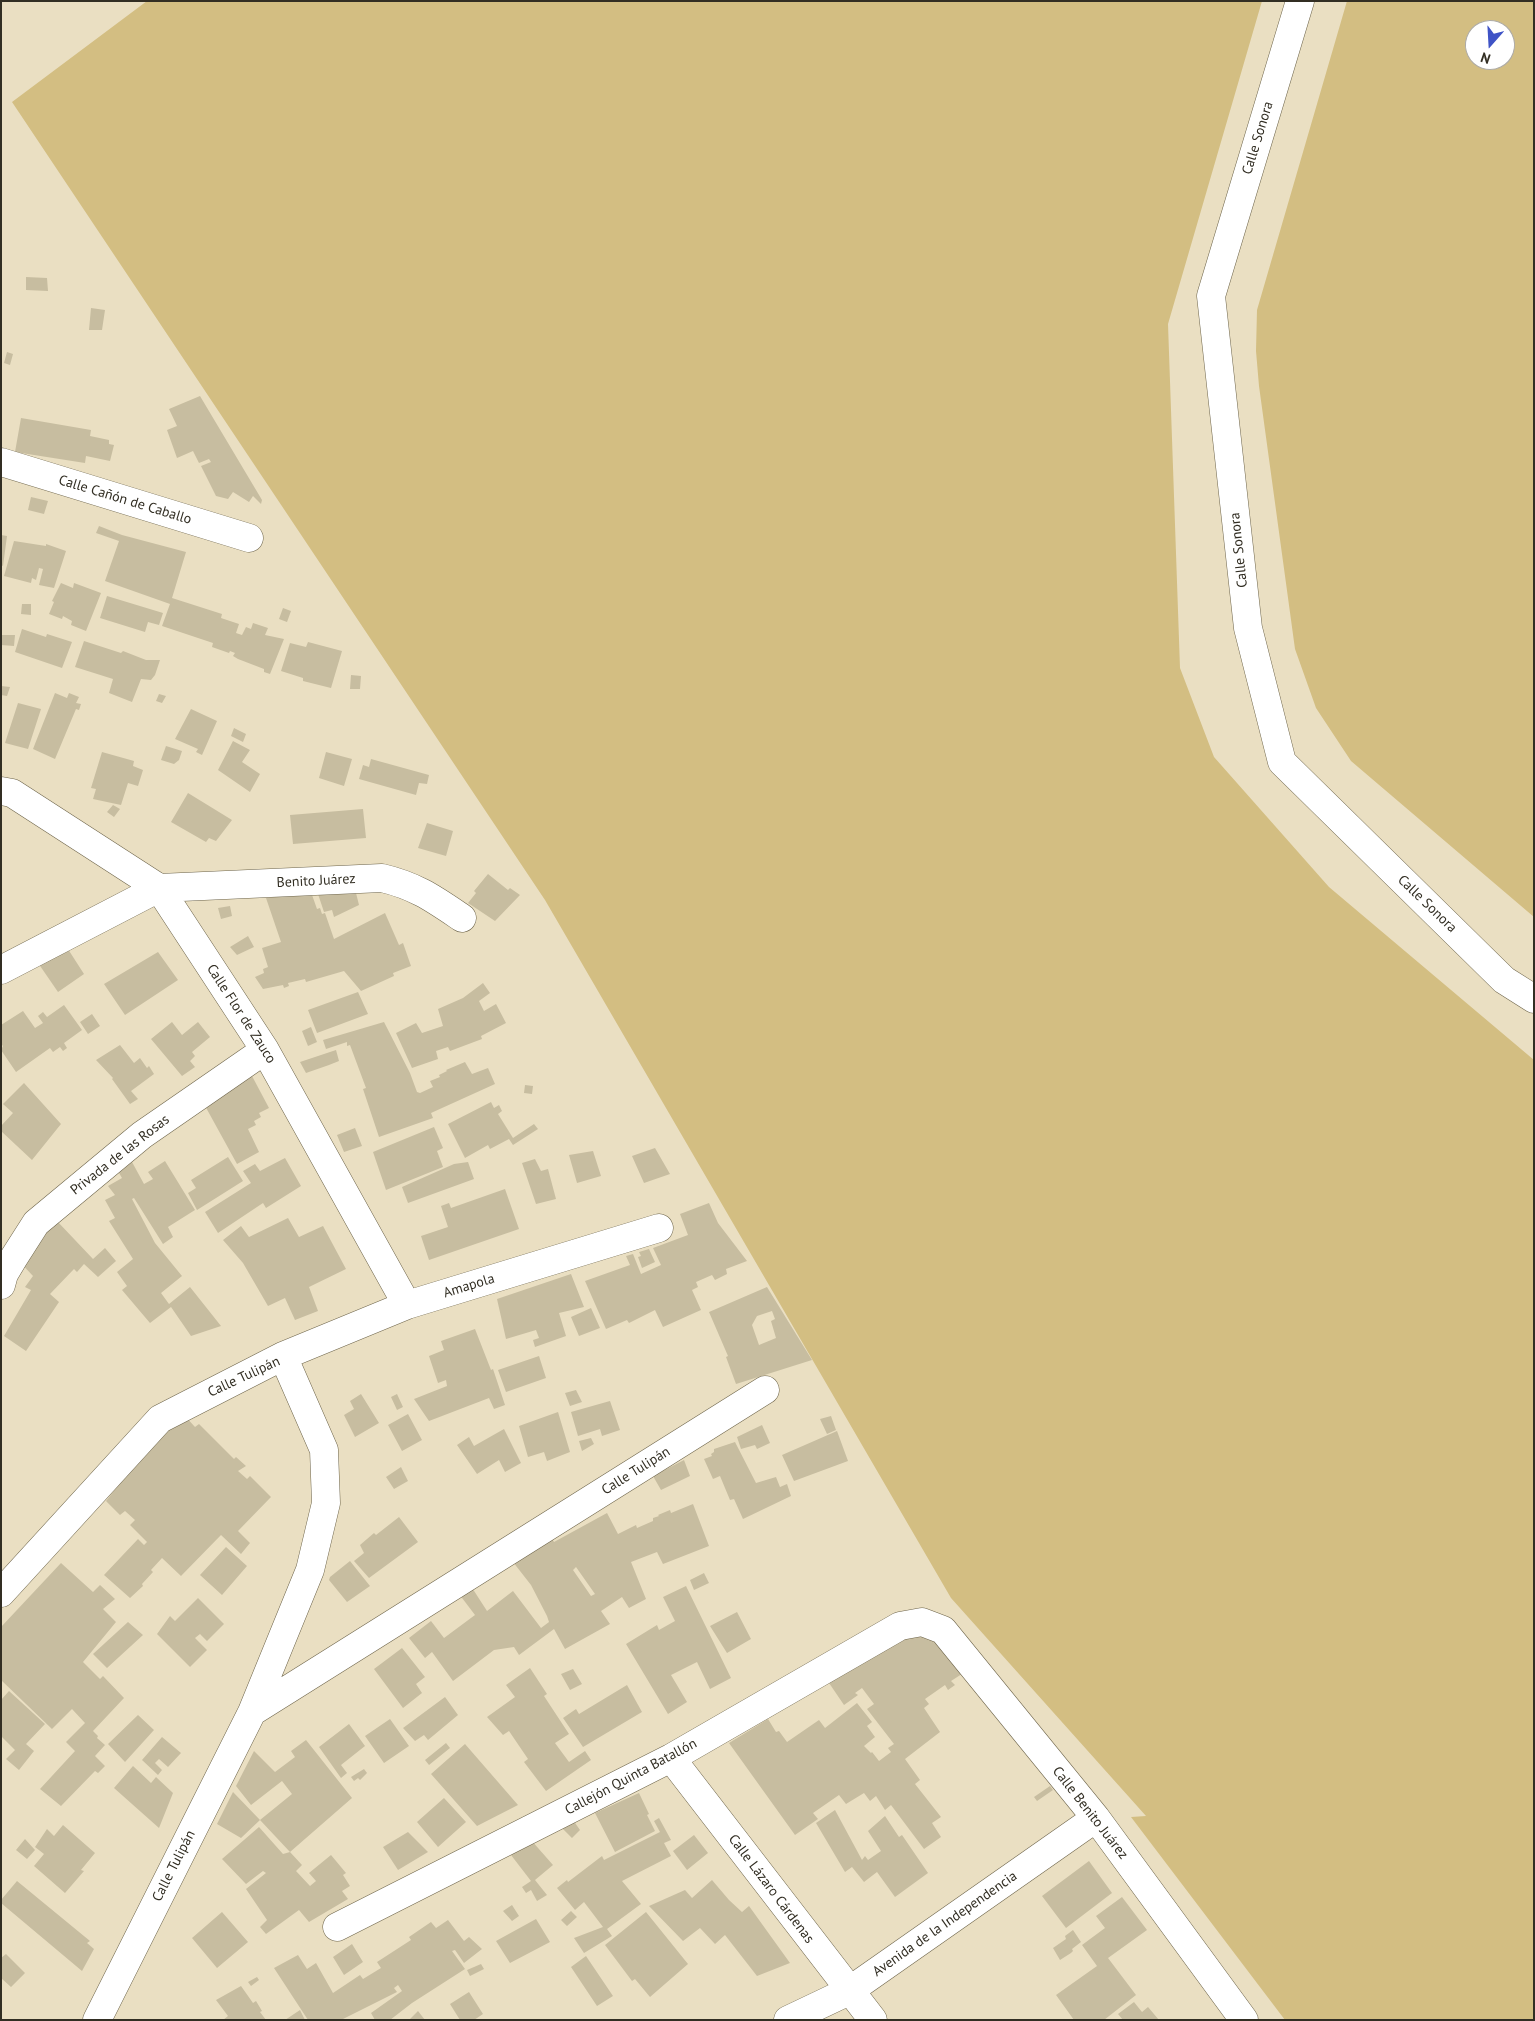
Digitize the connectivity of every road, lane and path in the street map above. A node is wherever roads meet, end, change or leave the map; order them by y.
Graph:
1 (1300, 1) edge
2 (1, 462) edge
3 (249, 538) dead end
4 (1, 791) edge
5 (159, 888) junction
6 (462, 918) dead end
7 (1, 970) edge
8 (1534, 998) edge
9 (265, 1050) junction
10 (658, 1228) dead end
11 (1, 1285) edge
12 (407, 1305) junction
13 (283, 1356) junction
14 (766, 1390) dead end
15 (1, 1593) edge
16 (922, 1622) joint
17 (252, 1712) junction
18 (671, 1758) junction
19 (1096, 1818) junction
20 (337, 1927) dead end
21 (849, 1991) junction
22 (97, 2020) edge
23 (788, 2020) edge
24 (873, 2020) edge
25 (1244, 2020) edge

1 - 8 street, Calle Sonora
2 - 3 street, Calle Cañón de Caballo
4 - 5 street, Calle Flor de Zauco
5 - 6 street, Benito Juárez
5 - 7 street
5 - 9 street, Calle Flor de Zauco
9 - 11 street, Privada de las Rosas
9 - 12 street, Calle Flor de Zauco
10 - 12 street, Amapola
12 - 13 street, Amapola
13 - 15 street, Calle Tulipán
13 - 17 street, Calle Tulipán
14 - 17 street, Calle Tulipán
16 - 18 street, Callejón Quinta Batallón
16 - 19 street, Calle Benito Juárez
17 - 22 street, Calle Tulipán
18 - 20 street, Callejón Quinta Batallón
18 - 21 street, Calle Lázaro Cárdenas
19 - 21 street, Avenida de la Independencia
19 - 25 street, Calle Benito Juárez
21 - 23 street, Avenida de la Independencia
21 - 24 street, Calle Lázaro Cárdenas

